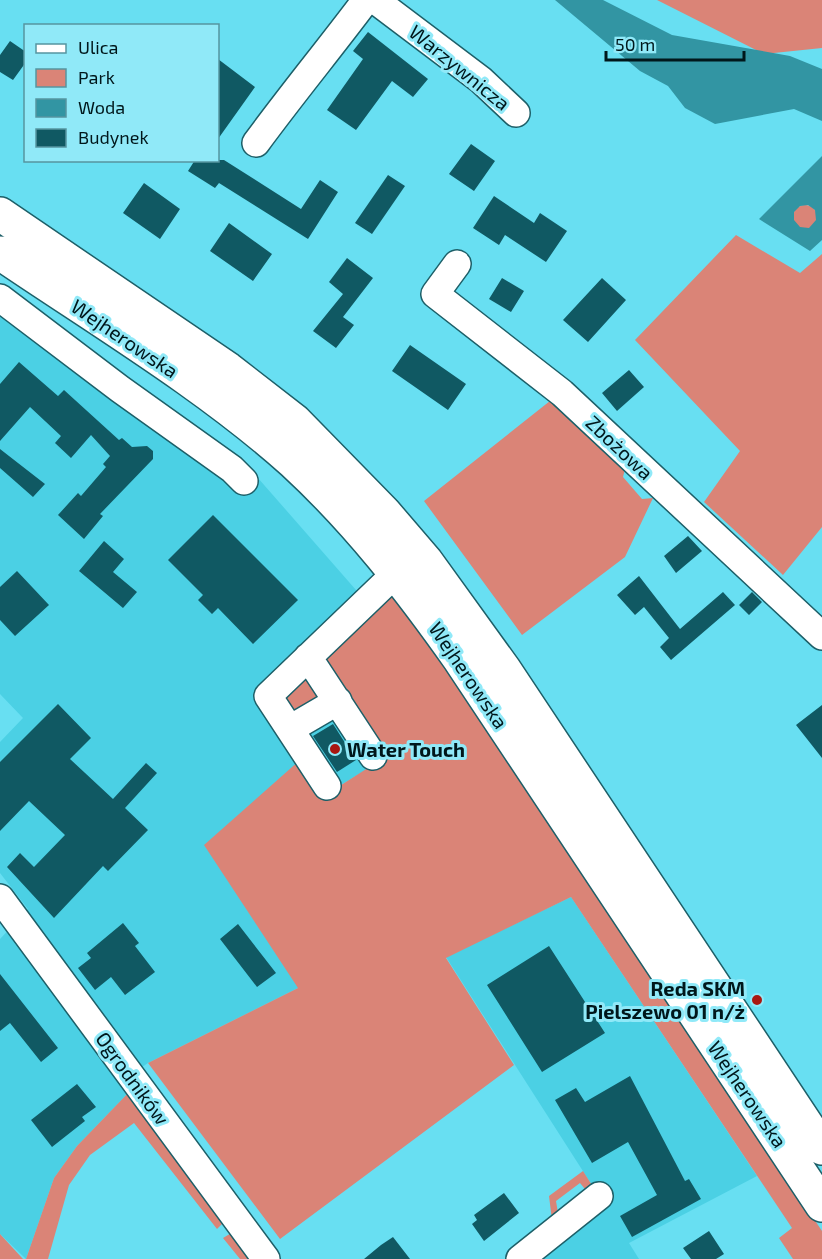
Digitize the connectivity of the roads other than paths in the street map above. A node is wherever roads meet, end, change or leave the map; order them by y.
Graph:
1 (366, 0) edge
2 (375, 0) edge
3 (516, 113) dead end
4 (256, 143) dead end
5 (0, 214) edge
6 (0, 253) edge
7 (457, 264) dead end
8 (35, 276) junction
9 (2, 303) edge
10 (244, 481) dead end
11 (396, 573) junction
12 (822, 636) edge
13 (309, 657) junction
14 (338, 701) junction
15 (290, 729) junction
16 (373, 756) dead end
17 (327, 786) dead end
18 (0, 898) edge
19 (822, 1148) edge
20 (599, 1196) dead end
21 (822, 1205) edge
22 (266, 1259) edge
23 (520, 1259) edge

1 - 4 street
2 - 3 street, Warzywnicza
5 - 19 main road, Wejherowska
6 - 8 main road, Wejherowska
7 - 12 street, Zbożowa
8 - 9 street
8 - 11 main road, Wejherowska
9 - 10 street
11 - 13 street
11 - 21 main road, Wejherowska
13 - 14 street
13 - 15 street
14 - 15 street
14 - 16 street
15 - 17 street
18 - 22 street, Ogrodników
20 - 23 street

